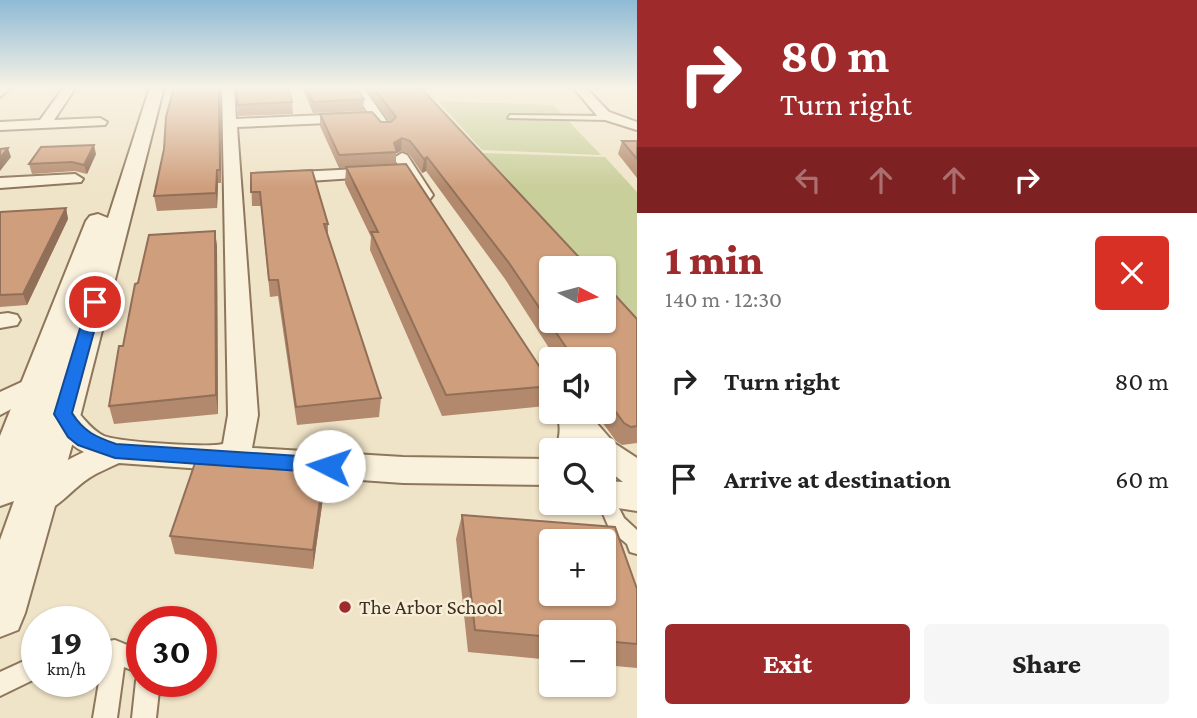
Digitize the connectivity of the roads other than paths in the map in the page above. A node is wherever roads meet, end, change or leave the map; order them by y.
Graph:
1 (46, 121) edge
2 (132, 121) edge
3 (148, 121) edge
4 (292, 121) edge
5 (380, 121) edge
6 (617, 121) edge
7 (100, 122) dead end
8 (230, 123) joint
9 (44, 124) junction
10 (0, 126) edge
11 (637, 126) edge
12 (387, 131) edge
13 (405, 165) joint
14 (75, 179) dead end
15 (246, 180) junction
16 (2, 186) edge
17 (437, 213) edge
18 (38, 383) junction
19 (0, 405) edge
20 (63, 414) junction
21 (580, 424) edge
22 (8, 435) edge
23 (592, 438) edge
24 (115, 451) junction
25 (230, 459) junction
26 (616, 460) edge
27 (403, 470) joint
28 (616, 475) edge
29 (637, 476) edge
30 (539, 477) edge
31 (0, 489) edge
32 (616, 496) edge
33 (637, 497) edge
34 (33, 503) junction
35 (613, 515) edge
36 (636, 540) edge
37 (0, 613) edge
38 (21, 674) edge
39 (0, 684) edge
40 (105, 697) edge
41 (146, 697) edge
42 (105, 718) edge
43 (144, 718) edge

1 - 9 street
2 - 18 street
3 - 20 street
4 - 8 street
5 - 12 street
6 - 11 street
7 - 9 street
8 - 15 street
9 - 10 street
13 - 15 street
13 - 17 street
14 - 16 street
15 - 25 street
18 - 19 street
18 - 22 street
20 - 24 street
20 - 34 street
21 - 23 street
22 - 31 street
24 - 25 street
24 - 34 street
25 - 27 street
26 - 29 street
27 - 30 street
28 - 29 street
32 - 33 street
34 - 37 street
35 - 36 lane
38 - 39 lane
40 - 42 lane
41 - 43 lane

